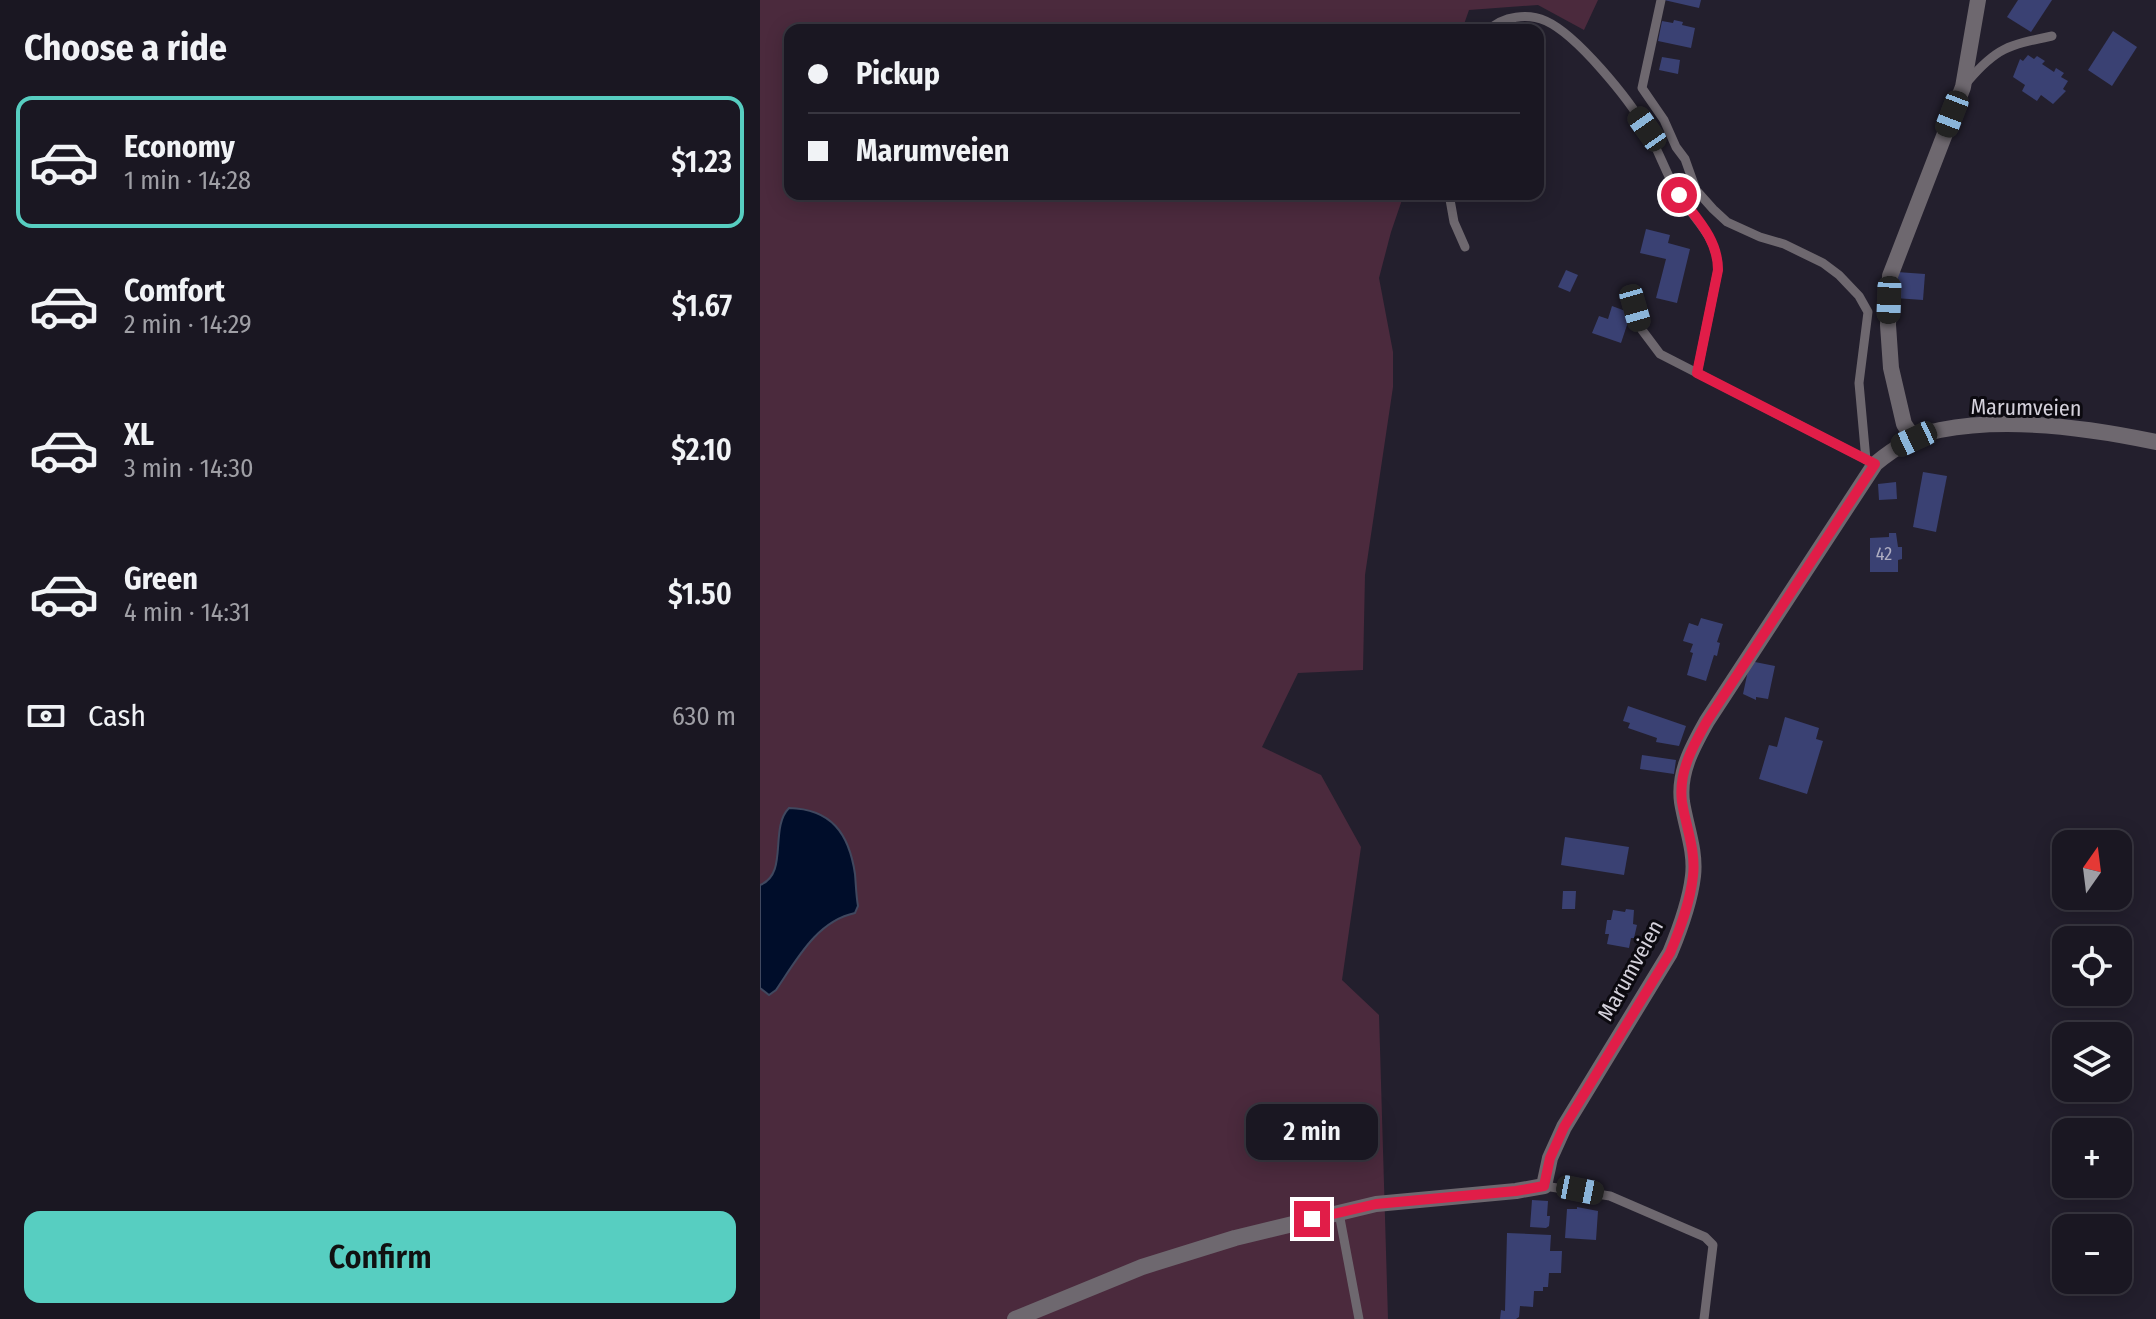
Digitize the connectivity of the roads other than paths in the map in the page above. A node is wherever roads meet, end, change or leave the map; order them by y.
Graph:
1 (1661, 0) edge
2 (1978, 0) edge
3 (1495, 24) edge
4 (2052, 36) dead end
5 (1963, 87) junction
6 (1450, 200) edge
7 (1465, 247) dead end
8 (1635, 308) dead end
9 (1868, 312) junction
10 (1888, 325) junction
11 (1697, 373) junction
12 (1914, 439) junction
13 (2156, 442) edge
14 (1871, 462) junction
15 (1544, 1186) junction
16 (1339, 1213) junction
17 (1015, 1319) edge
18 (1359, 1319) edge
19 (1704, 1319) edge

1 - 9 lane
2 - 5 street
3 - 11 lane
4 - 5 lane
5 - 10 street
6 - 7 lane
8 - 11 lane
9 - 10 lane
9 - 14 lane
10 - 12 street
11 - 14 lane
12 - 13 street, Marumveien
12 - 14 street, Marumveien
14 - 15 street, Marumveien
15 - 16 street
15 - 19 lane
16 - 17 street
16 - 18 lane

